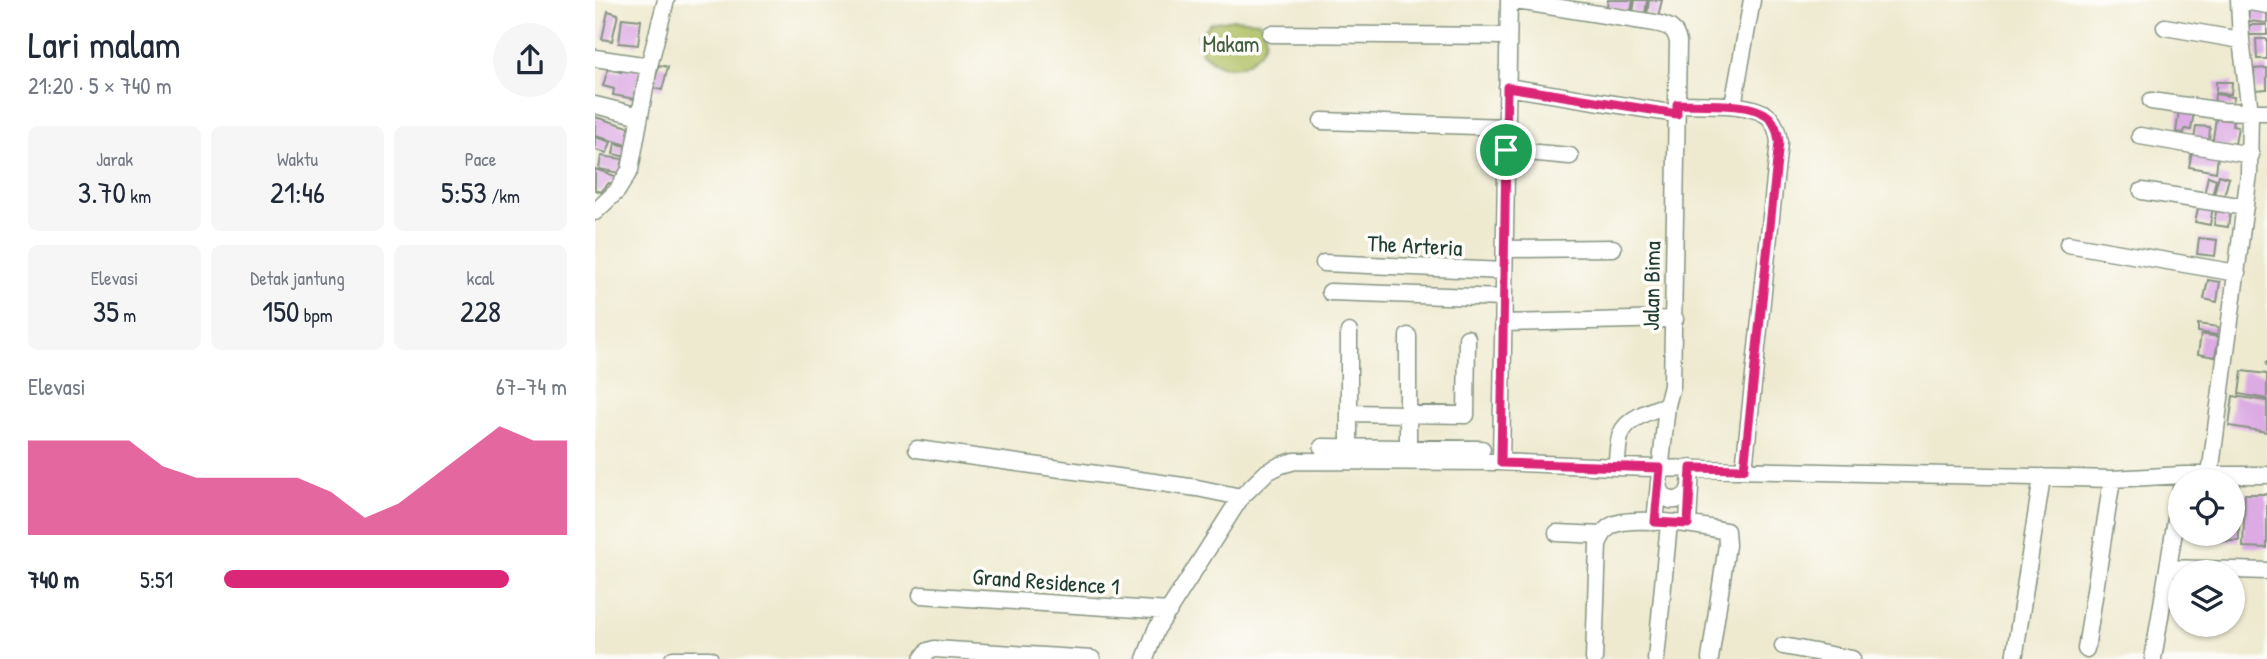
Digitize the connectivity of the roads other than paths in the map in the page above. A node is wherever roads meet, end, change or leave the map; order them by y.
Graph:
1 (666, 0) edge
2 (1509, 0) edge
3 (1752, 0) edge
4 (2239, 0) edge
5 (2267, 5) edge
6 (2165, 27) dead end
7 (1271, 34) dead end
8 (1508, 36) junction
9 (2241, 40) junction
10 (595, 58) edge
11 (649, 66) junction
12 (1507, 87) junction
13 (1734, 100) dead end
14 (2151, 101) dead end
15 (595, 105) edge
16 (1677, 109) junction
17 (2259, 112) edge
18 (640, 116) junction
19 (1322, 121) dead end
20 (1507, 127) junction
21 (2140, 136) dead end
22 (1506, 150) junction
23 (2251, 155) junction
24 (1570, 156) dead end
25 (2142, 191) dead end
26 (602, 197) edge
27 (2245, 207) junction
28 (595, 212) edge
29 (2068, 244) dead end
30 (1613, 248) dead end
31 (1505, 249) junction
32 (1324, 263) dead end
33 (1504, 271) junction
34 (2237, 273) junction
35 (1330, 292) dead end
36 (1504, 299) junction
37 (1675, 319) junction
38 (1503, 323) junction
39 (1349, 332) dead end
40 (1408, 336) dead end
41 (1467, 338) dead end
42 (1667, 405) junction
43 (1349, 413) junction
44 (1408, 414) junction
45 (1322, 447) dead end
46 (1349, 447) junction
47 (917, 449) dead end
48 (1482, 449) dead end
49 (1408, 455) junction
50 (1501, 463) junction
51 (1616, 467) junction
52 (1691, 468) junction
53 (1744, 469) junction
54 (2211, 469) edge
55 (1660, 475) junction
56 (2245, 475) edge
57 (2267, 475) edge
58 (2042, 477) junction
59 (2112, 479) junction
60 (2168, 481) edge
61 (1690, 487) junction
62 (1241, 497) junction
63 (1662, 522) junction
64 (1688, 524) junction
65 (1557, 534) dead end
66 (1602, 535) junction
67 (2168, 568) edge
68 (2245, 570) edge
69 (2267, 571) edge
70 (921, 595) dead end
71 (1169, 611) junction
72 (1783, 646) dead end
73 (2086, 649) dead end
74 (673, 659) edge
75 (710, 659) edge
76 (922, 659) edge
77 (1092, 659) edge
78 (1145, 659) edge
79 (1594, 659) edge
80 (1656, 659) edge
81 (1710, 659) edge
82 (1852, 659) edge
83 (2014, 659) edge
84 (2154, 659) edge

1 - 11 street
2 - 8 street
2 - 16 street, Jalan Bima
3 - 13 street
4 - 5 street
4 - 9 street
6 - 9 street
7 - 8 street
8 - 12 street
9 - 17 street
10 - 11 street
11 - 18 street
12 - 16 street
12 - 20 street
14 - 17 street
15 - 18 street
16 - 37 street, Jalan Bima
16 - 53 street
17 - 23 street
18 - 26 street
19 - 20 street
20 - 22 street
21 - 23 street
22 - 24 street
22 - 31 street
23 - 27 street
25 - 27 street
26 - 28 street
27 - 34 street
29 - 34 street
30 - 31 street
31 - 33 street
32 - 33 street, The Arteria
33 - 36 street
34 - 54 street
35 - 36 street
36 - 38 street
37 - 38 street
37 - 42 street, Jalan Bima
38 - 50 street
39 - 43 street
40 - 44 street
41 - 44 street
42 - 51 street
42 - 55 street, Jalan Bima
43 - 44 street
43 - 46 street
44 - 49 street
45 - 46 street
46 - 49 street
47 - 62 street
48 - 49 street
49 - 50 street
49 - 62 street
50 - 51 street
51 - 55 street
52 - 53 street
52 - 55 street
52 - 61 street
53 - 58 street
55 - 61 street
55 - 63 street, Jalan Bima
56 - 57 street
58 - 59 street
58 - 83 street
59 - 60 street
59 - 73 street
61 - 64 street
62 - 71 street
63 - 64 street
63 - 66 street
63 - 80 street, Jalan Bima
64 - 81 street
65 - 66 street
66 - 79 street
67 - 84 street
68 - 69 street
70 - 71 street, Grand Residence 1
71 - 78 street
72 - 82 street
74 - 75 street
76 - 77 street

